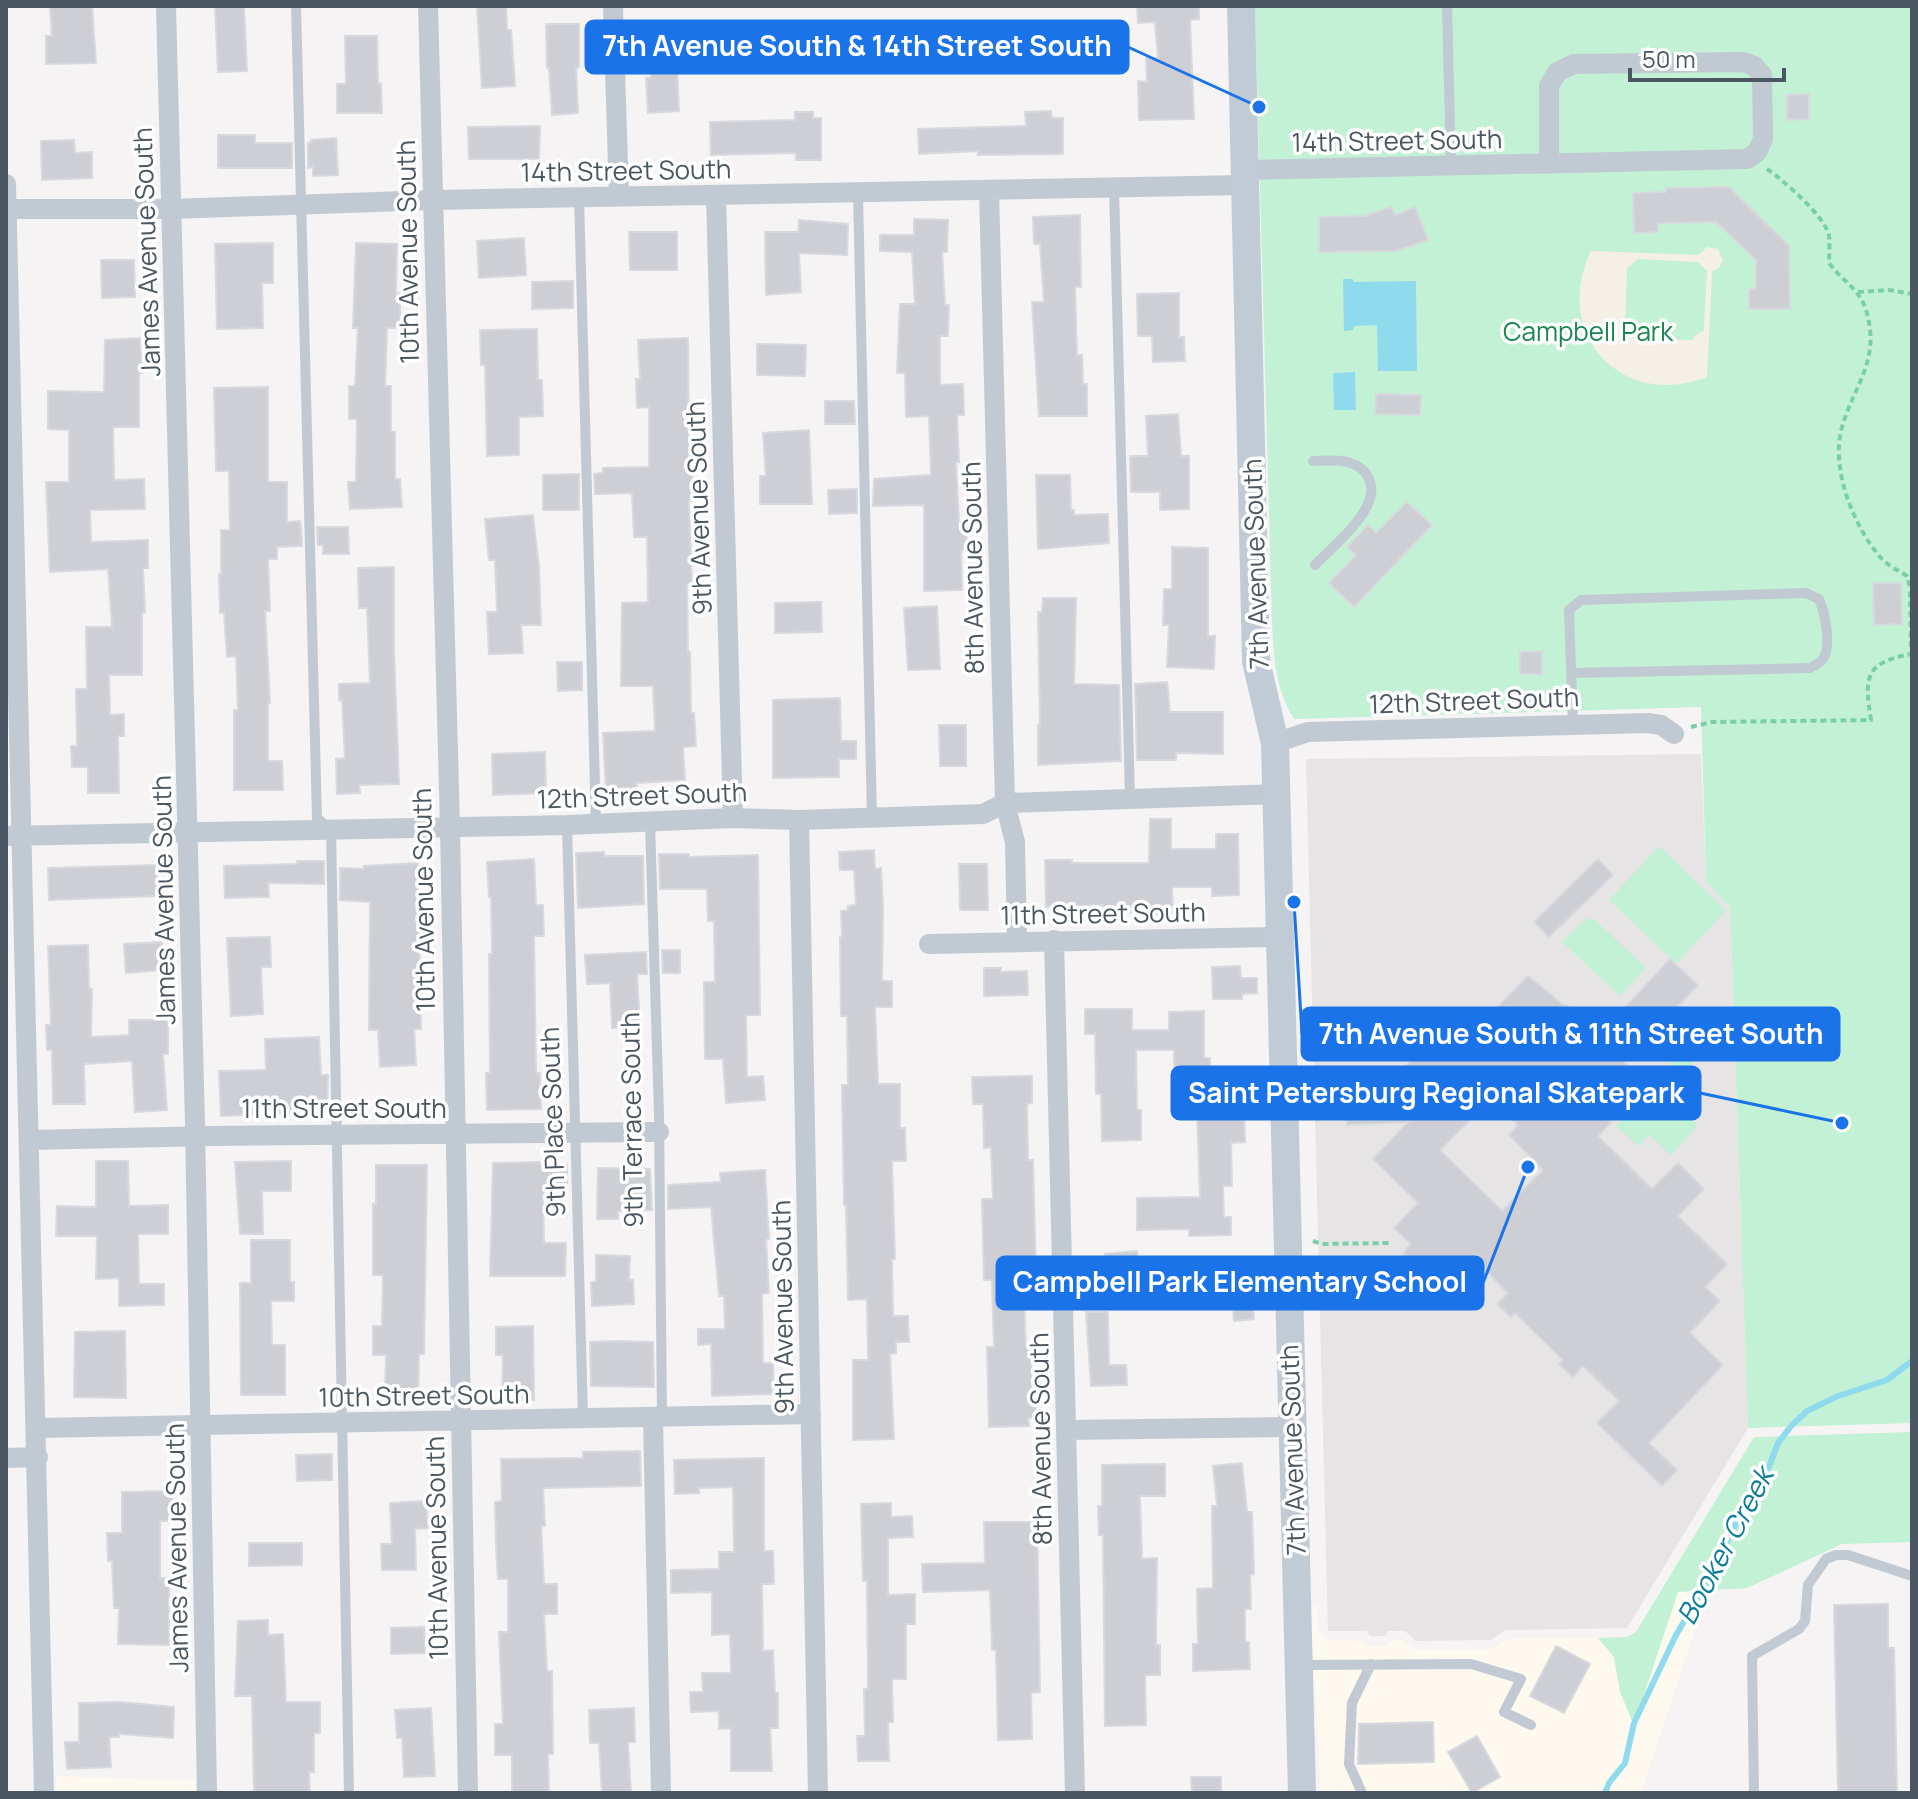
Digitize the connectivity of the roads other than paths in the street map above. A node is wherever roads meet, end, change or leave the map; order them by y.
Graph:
1 (166, 6) edge
2 (296, 6) edge
3 (428, 6) edge
4 (613, 6) edge
5 (1241, 6) edge
6 (1447, 6) edge
7 (1549, 164) junction
8 (1451, 167) junction
9 (1245, 178) junction
10 (6, 184) edge
11 (1114, 188) junction
12 (989, 191) junction
13 (858, 194) junction
14 (716, 196) junction
15 (579, 197) junction
16 (619, 197) junction
17 (433, 200) junction
18 (300, 205) junction
19 (7, 209) edge
20 (172, 209) junction
21 (1313, 461) dead end
22 (1315, 565) dead end
23 (1571, 673) junction
24 (1573, 724) junction
25 (1674, 734) road end
26 (1275, 743) junction
27 (1276, 794) junction
28 (1130, 798) junction
29 (1005, 803) junction
30 (733, 818) junction
31 (872, 818) junction
32 (799, 820) junction
33 (650, 822) junction
34 (596, 824) junction
35 (567, 825) junction
36 (450, 827) junction
37 (331, 830) junction
38 (188, 834) junction
39 (14, 836) edge
40 (1278, 937) junction
41 (1054, 940) junction
42 (1017, 941) junction
43 (929, 944) dead end
44 (659, 1132) junction
45 (575, 1133) junction
46 (454, 1134) junction
47 (337, 1135) junction
48 (196, 1136) junction
49 (30, 1140) junction
50 (811, 1414) junction
51 (658, 1417) junction
52 (583, 1418) junction
53 (341, 1423) junction
54 (461, 1423) junction
55 (201, 1424) junction
56 (1293, 1427) junction
57 (37, 1428) junction
58 (1067, 1430) junction
59 (38, 1457) junction
60 (6, 1458) edge
61 (1912, 1576) edge
62 (1371, 1664) junction
63 (1300, 1665) junction
64 (1531, 1725) dead end
65 (44, 1793) edge
66 (207, 1793) edge
67 (349, 1793) edge
68 (468, 1793) edge
69 (661, 1793) edge
70 (818, 1793) edge
71 (1075, 1793) edge
72 (1302, 1793) edge
73 (1362, 1793) edge
74 (1754, 1793) edge

1 - 20 street, James Avenue South
2 - 18 lane
3 - 17 street, 10th Avenue South
4 - 16 street
5 - 9 street, 7th Avenue South
6 - 8 lane
7 - 7 street, 14th Street South
7 - 8 street, 14th Street South
8 - 9 street, 14th Street South
9 - 11 street, 14th Street South
9 - 26 street, 7th Avenue South
10 - 19 street
11 - 12 street, 14th Street South
11 - 28 lane
12 - 13 street, 14th Street South
12 - 29 street, 8th Avenue South
13 - 14 street, 14th Street South
13 - 31 lane
14 - 16 street, 14th Street South
14 - 30 street, 9th Avenue South
15 - 16 street, 14th Street South
15 - 17 street, 14th Street South
15 - 34 lane
17 - 18 street, 14th Street South
17 - 36 street, 10th Avenue South
18 - 20 street, 14th Street South
18 - 37 lane
19 - 20 street, 14th Street South
19 - 39 street
20 - 38 street, James Avenue South
21 - 22 lane
23 - 23 lane
23 - 24 lane
24 - 25 street, 12th Street South
24 - 26 street, 12th Street South
26 - 27 street, 7th Avenue South
27 - 28 street, 12th Street South
27 - 40 street, 7th Avenue South
28 - 29 street, 12th Street South
29 - 31 street, 12th Street South
29 - 42 street, 8th Avenue South
30 - 32 street, 12th Street South
30 - 33 street, 12th Street South
31 - 32 street, 12th Street South
32 - 50 street, 9th Avenue South
33 - 34 street, 12th Street South
33 - 44 lane, 9th Terrace South
34 - 35 street, 12th Street South
35 - 36 street, 12th Street South
35 - 45 lane, 9th Place South
36 - 37 street, 12th Street South
36 - 46 street, 10th Avenue South
37 - 38 street, 12th Street South
37 - 47 lane
38 - 39 street, 12th Street South
38 - 48 street, James Avenue South
39 - 49 street
40 - 41 street, 11th Street South
40 - 56 street, 7th Avenue South
41 - 42 street, 11th Street South
41 - 58 street, 8th Avenue South
42 - 43 street, 11th Street South
44 - 45 street, 11th Street South
44 - 51 lane, 9th Terrace South
45 - 46 street, 11th Street South
45 - 52 lane, 9th Place South
46 - 47 street, 11th Street South
46 - 54 street, 10th Avenue South
47 - 48 street, 11th Street South
47 - 53 lane
48 - 49 street, 11th Street South
48 - 55 street, James Avenue South
49 - 57 street
50 - 51 street, 10th Street South
50 - 70 street, 9th Avenue South
51 - 52 street, 10th Street South
51 - 69 street, 9th Terrace South
52 - 54 street, 10th Street South
53 - 54 street, 10th Street South
53 - 55 street, 10th Street South
53 - 67 lane
54 - 68 street, 10th Avenue South
55 - 57 street, 10th Street South
55 - 66 street, James Avenue South
56 - 58 street
56 - 63 street, 7th Avenue South
57 - 59 street
58 - 71 street, 8th Avenue South
59 - 60 street
59 - 65 street
61 - 74 lane
62 - 63 lane
62 - 64 lane
62 - 73 lane
63 - 72 street, 7th Avenue South

